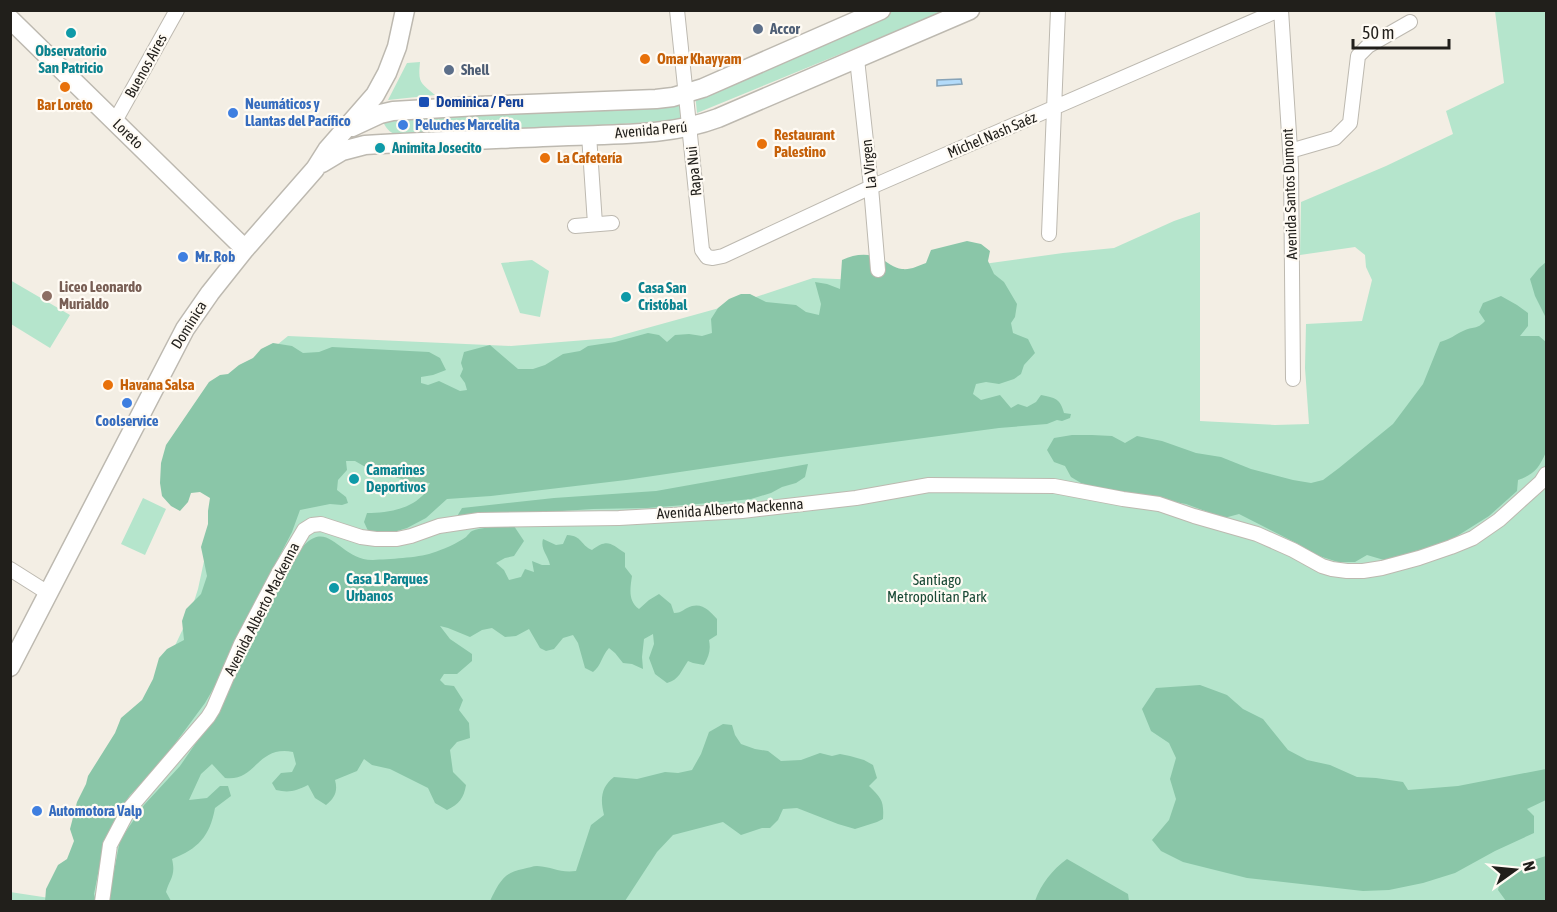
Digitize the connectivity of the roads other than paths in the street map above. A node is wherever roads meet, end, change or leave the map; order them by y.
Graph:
1 (177, 10) edge
2 (405, 10) edge
3 (677, 10) edge
4 (881, 10) edge
5 (970, 10) edge
6 (1058, 10) edge
7 (1280, 10) edge
8 (1410, 22) dead end
9 (13, 28) edge
10 (857, 59) junction
11 (686, 94) junction
12 (375, 95) junction
13 (1054, 109) junction
14 (374, 116) junction
15 (115, 121) junction
16 (690, 127) junction
17 (343, 133) junction
18 (589, 135) junction
19 (405, 144) junction
20 (1290, 151) junction
21 (315, 169) junction
22 (871, 187) junction
23 (612, 223) dead end
24 (595, 224) junction
25 (575, 226) dead end
26 (1049, 234) dead end
27 (245, 249) junction
28 (707, 257) joint
29 (878, 270) dead end
30 (1293, 379) dead end
31 (1546, 474) edge
32 (10, 568) edge
33 (48, 593) junction
34 (32, 625) junction
35 (10, 643) edge
36 (10, 667) edge
37 (102, 902) edge

1 - 15 street, Buenos Aires
2 - 12 main road, Dominica
3 - 11 street, Rapa Nui
4 - 11 main road, Avenida Perú
5 - 10 main road, Avenida Perú
6 - 13 street
7 - 13 street, Michel Nash Saéz
7 - 20 street, Avenida Santos Dumont
8 - 20 street
9 - 15 main road, Loreto
10 - 16 main road, Avenida Perú
10 - 22 street, La Virgen
11 - 14 main road, Avenida Perú
11 - 16 street, Rapa Nui
12 - 14 main road
12 - 17 main road, Dominica
13 - 22 street, Michel Nash Saéz
13 - 26 street
14 - 17 main road, Avenida Perú
14 - 19 main road
15 - 27 main road, Loreto
16 - 18 main road, Avenida Perú
16 - 28 street, Rapa Nui
17 - 21 main road, Dominica
18 - 19 main road, Avenida Perú
18 - 24 street
19 - 21 main road, Avenida Perú
20 - 30 street, Avenida Santos Dumont
21 - 27 main road, Dominica
22 - 28 street, Michel Nash Saéz
22 - 29 street, La Virgen
23 - 24 street
24 - 25 street
27 - 33 main road, Dominica
31 - 37 street, Avenida Alberto Mackenna
32 - 33 street
33 - 34 main road, Dominica
34 - 35 main road
34 - 36 main road, Dominica

